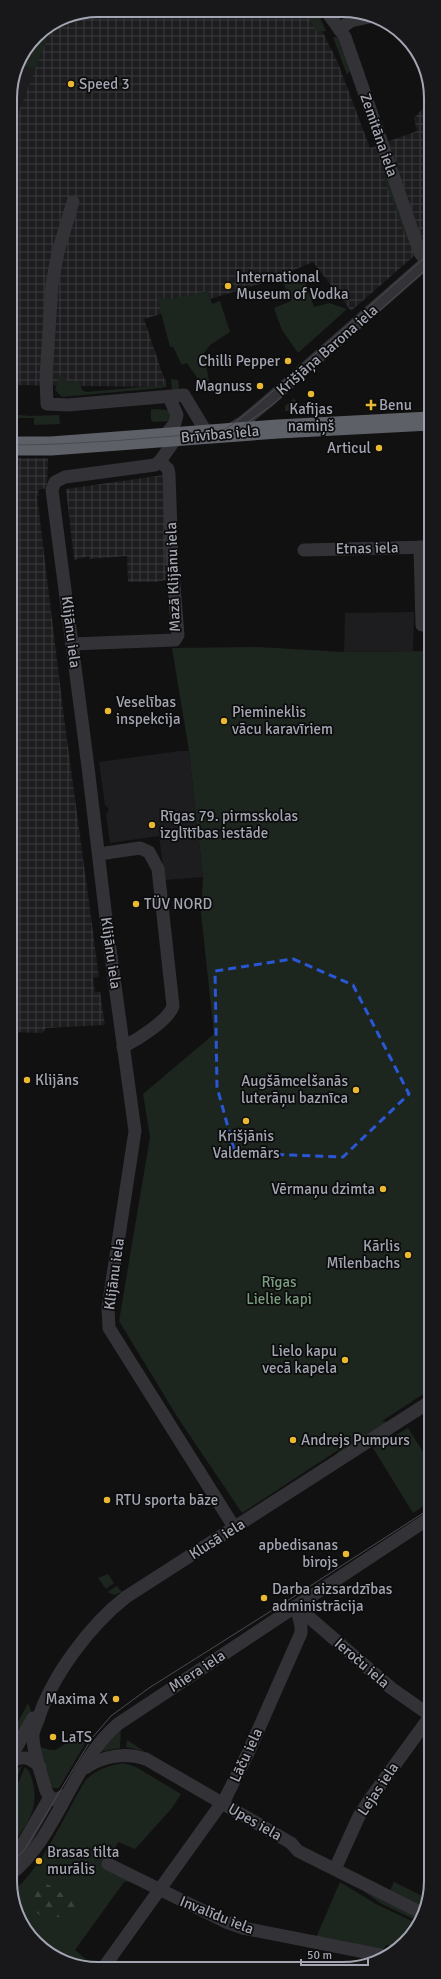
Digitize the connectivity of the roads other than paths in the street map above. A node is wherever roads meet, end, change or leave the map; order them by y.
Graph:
1 (331, 17) edge
2 (359, 19) edge
3 (339, 29) junction
4 (73, 202) dead end
5 (424, 256) edge
6 (424, 264) edge
7 (169, 398) junction
8 (424, 421) edge
9 (214, 434) junction
10 (170, 438) junction
11 (17, 446) edge
12 (160, 461) junction
13 (424, 547) edge
14 (304, 550) dead end
15 (424, 573) edge
16 (422, 624) dead end
17 (72, 644) junction
18 (99, 854) junction
19 (123, 1047) junction
20 (424, 1405) edge
21 (424, 1522) edge
22 (234, 1527) junction
23 (296, 1606) junction
24 (424, 1711) edge
25 (39, 1713) junction
26 (424, 1726) edge
27 (17, 1747) edge
28 (17, 1759) edge
29 (40, 1767) junction
30 (82, 1770) junction
31 (66, 1796) junction
32 (50, 1797) junction
33 (222, 1803) junction
34 (17, 1851) edge
35 (108, 1864) dead end
36 (17, 1868) edge
37 (335, 1868) junction
38 (159, 1890) junction
39 (418, 1911) edge
40 (378, 1955) edge
41 (108, 1962) edge

1 - 3 street, Zemitāna iela
2 - 3 street
3 - 5 street, Zemitāna iela
4 - 7 street
6 - 9 street, Krišjāņa Barona iela
7 - 9 street
7 - 10 street
8 - 9 highway, Brīvības iela
9 - 10 highway, Brīvības iela
10 - 11 highway, Brīvības iela
10 - 12 street
12 - 17 street, Klijānu iela
12 - 17 street, Mazā Klijānu iela
13 - 14 street, Etnas iela
15 - 16 street
17 - 18 street, Klijānu iela
18 - 19 street, Klijānu iela
18 - 19 street
19 - 22 street, Klijānu iela
20 - 22 street, Klusā iela
21 - 23 street, Miera iela
22 - 25 street, Klusā iela
23 - 24 street, Ieroču iela
23 - 30 street, Miera iela
23 - 33 street, Lāču iela
25 - 27 street, Klusā iela
25 - 29 street, Klusā iela
26 - 37 street, Lejas iela
28 - 29 street, Klusā iela
29 - 32 street, Klusā iela
30 - 31 street, Miera iela
30 - 33 street, Upes iela
31 - 32 street
31 - 36 street, Miera iela
32 - 34 street
33 - 37 street, Upes iela
33 - 38 street, Lāču iela
35 - 38 street, Invalīdu iela
37 - 39 street, Upes iela
38 - 40 street, Invalīdu iela
38 - 41 street, Lāču iela

